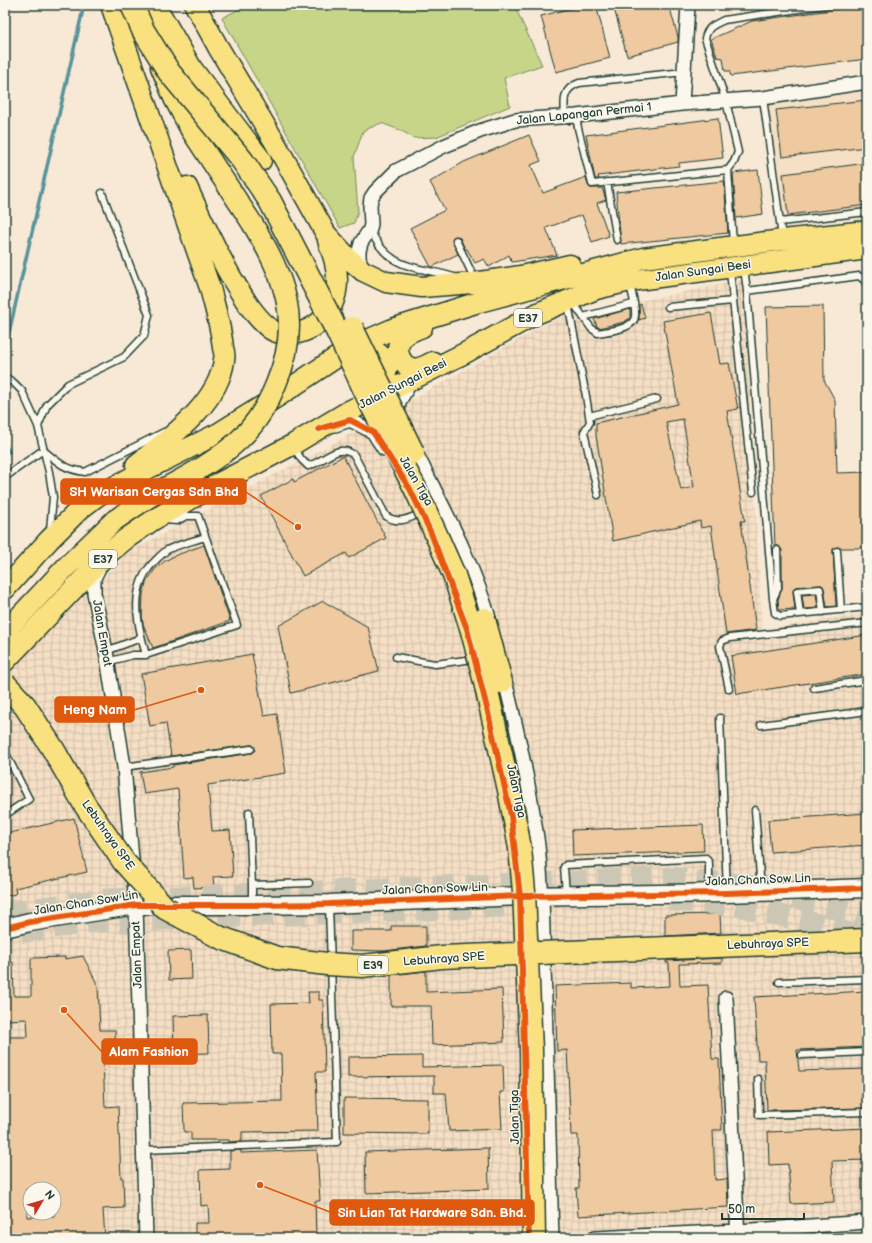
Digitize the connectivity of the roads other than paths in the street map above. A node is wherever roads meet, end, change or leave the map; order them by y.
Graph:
1 (111, 5) edge
2 (132, 5) edge
3 (140, 5) edge
4 (154, 5) edge
5 (195, 5) edge
6 (688, 5) edge
7 (824, 5) edge
8 (132, 66) junction
9 (684, 72) junction
10 (867, 82) edge
11 (763, 98) junction
12 (726, 101) junction
13 (682, 104) junction
14 (571, 116) junction
15 (728, 170) junction
16 (607, 182) junction
17 (102, 193) dead end
18 (867, 212) edge
19 (370, 229) junction
20 (781, 231) junction
21 (867, 231) edge
22 (330, 239) junction
23 (456, 240) dead end
24 (617, 240) dead end
25 (361, 244) junction
26 (733, 247) junction
27 (867, 249) edge
28 (643, 258) junction
29 (737, 266) junction
30 (363, 271) junction
31 (630, 281) junction
32 (474, 282) junction
33 (867, 285) edge
34 (747, 291) junction
35 (496, 298) junction
36 (569, 299) junction
37 (733, 301) junction
38 (634, 304) junction
39 (668, 307) dead end
40 (583, 317) junction
41 (502, 332) junction
42 (5, 378) edge
43 (413, 379) junction
44 (280, 395) junction
45 (657, 399) dead end
46 (589, 416) junction
47 (190, 419) junction
48 (38, 426) junction
49 (319, 429) junction
50 (292, 445) junction
51 (43, 450) junction
52 (5, 477) edge
53 (221, 482) junction
54 (753, 492) dead end
55 (598, 495) dead end
56 (97, 496) junction
57 (422, 513) junction
58 (153, 520) junction
59 (205, 537) junction
60 (50, 540) junction
61 (777, 550) dead end
62 (837, 551) dead end
63 (104, 557) junction
64 (5, 589) edge
65 (773, 599) junction
66 (867, 607) edge
67 (841, 610) junction
68 (823, 612) junction
69 (800, 614) junction
70 (867, 623) edge
71 (5, 632) edge
72 (141, 638) junction
73 (146, 655) junction
74 (106, 656) junction
75 (396, 657) dead end
76 (474, 659) junction
77 (5, 661) edge
78 (867, 680) edge
79 (5, 684) edge
80 (728, 688) dead end
81 (814, 688) dead end
82 (5, 695) edge
83 (867, 711) edge
84 (720, 718) dead end
85 (762, 725) dead end
86 (251, 748) dead end
87 (5, 752) edge
88 (124, 767) junction
89 (755, 810) dead end
90 (249, 812) dead end
91 (5, 815) edge
92 (309, 883) dead end
93 (252, 885) junction
94 (867, 888) edge
95 (761, 892) junction
96 (709, 893) junction
97 (728, 893) junction
98 (520, 896) junction
99 (566, 896) junction
100 (542, 897) junction
101 (329, 904) junction
102 (136, 905) junction
103 (252, 906) junction
104 (5, 928) edge
105 (867, 940) edge
106 (867, 952) edge
107 (867, 980) edge
108 (779, 982) dead end
109 (726, 998) dead end
110 (867, 1052) edge
111 (802, 1055) dead end
112 (758, 1079) dead end
113 (867, 1112) edge
114 (144, 1150) junction
115 (867, 1222) edge
116 (738, 1234) edge
117 (146, 1238) edge
118 (529, 1238) edge
119 (534, 1238) edge
120 (549, 1238) edge
121 (552, 1238) edge
122 (594, 1238) edge

1 - 8 main road
2 - 119 highway, bridge
3 - 71 main road, bridge
4 - 120 highway, bridge
5 - 22 main road
6 - 9 street
7 - 12 lane
8 - 22 main road
8 - 47 main road
9 - 13 street
9 - 14 lane
10 - 11 street, Jalan Lapangan Permai 1
11 - 12 street, Jalan Lapangan Permai 1
11 - 20 lane
12 - 13 street, Jalan Lapangan Permai 1
12 - 15 lane
13 - 14 street, Jalan Lapangan Permai 1
14 - 16 lane
14 - 19 street, Jalan Lapangan Permai 1
15 - 16 lane
15 - 26 lane
16 - 24 lane
17 - 48 lane
18 - 20 lane
19 - 25 street, Jalan Lapangan Permai 1
19 - 32 lane
20 - 21 main road, Jalan Sungai Besi / E37
20 - 26 main road, Jalan Sungai Besi / E37
22 - 25 street
22 - 30 main road
23 - 32 lane
25 - 30 street
26 - 28 main road, Jalan Sungai Besi / E37
27 - 29 main road, Jalan Sungai Besi / E37
28 - 32 main road
28 - 35 main road, Jalan Sungai Besi / E37
29 - 31 main road, Jalan Sungai Besi / E37
29 - 34 lane
29 - 37 lane
30 - 32 main road
31 - 36 main road, Jalan Sungai Besi / E37
31 - 38 lane
33 - 34 lane
34 - 65 lane
35 - 41 main road
35 - 44 main road, Jalan Sungai Besi / E37
36 - 40 lane
36 - 41 main road, Jalan Sungai Besi / E37
36 - 46 lane
37 - 39 lane
37 - 54 lane
38 - 40 lane
38 - 40 lane
41 - 43 main road, Jalan Sungai Besi / E37
42 - 48 lane
43 - 49 main road, Jalan Sungai Besi / E37
43 - 100 street, Jalan Tiga
44 - 53 main road
44 - 56 main road, Jalan Sungai Besi / E37
45 - 46 lane
46 - 55 lane
47 - 51 lane
47 - 56 main road
48 - 51 lane
49 - 50 main road, Jalan Sungai Besi / E37
49 - 57 street, Jalan Tiga
50 - 53 main road, Jalan Sungai Besi / E37
50 - 57 lane
51 - 52 lane
51 - 60 lane
53 - 58 main road, Jalan Sungai Besi / E37
56 - 60 main road, Jalan Sungai Besi / E37
57 - 76 street, Jalan Tiga
58 - 59 lane
58 - 63 main road, Jalan Sungai Besi / E37
59 - 72 lane
59 - 73 lane
60 - 64 main road, Jalan Sungai Besi / E37
61 - 65 lane
62 - 67 lane
63 - 74 street, Jalan Empat
63 - 77 main road, Jalan Sungai Besi / E37
65 - 69 lane
66 - 67 lane
67 - 68 lane
68 - 69 lane
68 - 69 lane
70 - 80 lane
72 - 73 lane
72 - 74 lane
73 - 74 lane
74 - 88 street, Jalan Empat
75 - 76 lane
76 - 98 street, Jalan Tiga
78 - 81 lane
79 - 105 highway, Lebuhraya SPE / E39, bridge
82 - 106 highway, Lebuhraya SPE / E39
83 - 85 lane
84 - 97 lane
86 - 88 lane
87 - 91 lane
88 - 102 street, Jalan Empat
89 - 95 lane
90 - 93 lane
92 - 93 lane
93 - 103 lane
94 - 95 street, Jalan Chan Sow Lin
95 - 97 street, Jalan Chan Sow Lin
96 - 97 street, Jalan Chan Sow Lin
96 - 99 street, Jalan Chan Sow Lin
96 - 99 lane
98 - 100 street, Jalan Chan Sow Lin
98 - 101 street, Jalan Chan Sow Lin
98 - 118 street, Jalan Tiga
99 - 100 street, Jalan Chan Sow Lin
100 - 121 street, Jalan Tiga
101 - 103 street, Jalan Chan Sow Lin
101 - 114 lane
102 - 103 street, Jalan Chan Sow Lin
102 - 104 street, Jalan Chan Sow Lin
102 - 114 street, Jalan Empat
107 - 108 lane
109 - 116 street
110 - 111 lane
112 - 113 lane
114 - 117 street, Jalan Empat
115 - 116 street
116 - 122 street

